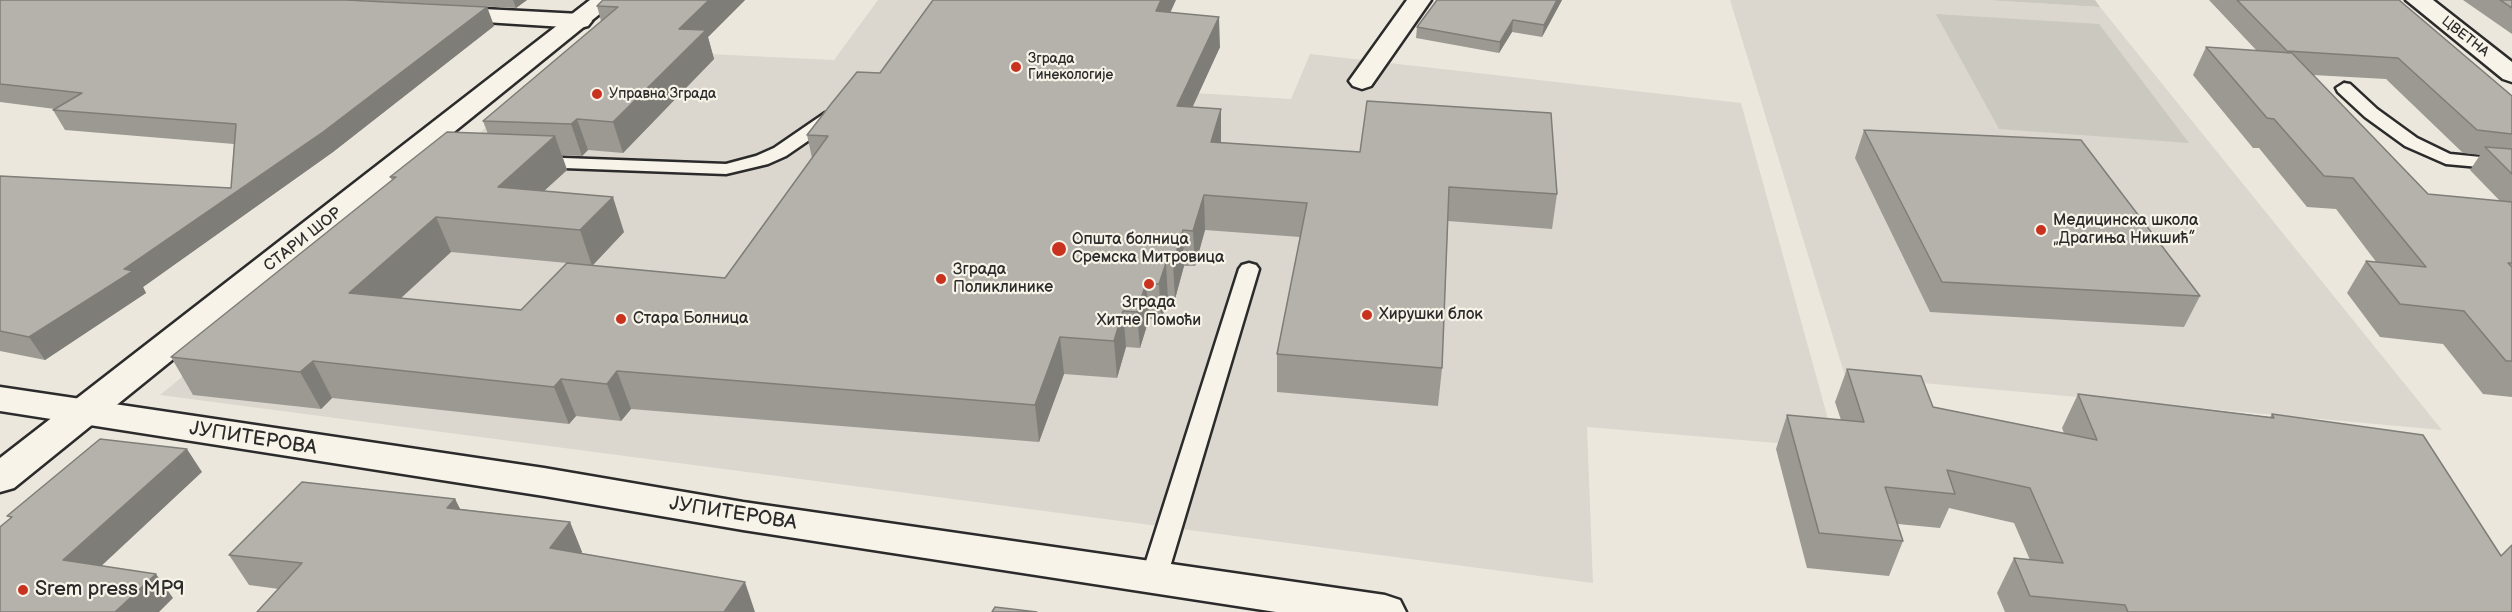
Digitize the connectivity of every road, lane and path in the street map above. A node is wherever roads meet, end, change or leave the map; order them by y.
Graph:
1 (605, 0) edge
2 (1419, 0) edge
3 (2418, 0) edge
4 (422, 13) edge
5 (580, 21) junction
6 (2512, 74) edge
7 (1362, 81) dead end
8 (2344, 88) dead end
9 (843, 108) edge
10 (518, 161) edge
11 (2512, 165) edge
12 (1249, 269) dead end
13 (0, 399) edge
14 (81, 413) junction
15 (0, 478) edge
16 (1154, 577) junction
17 (1385, 612) edge

1 - 5 street, СТАРИ ШОР
2 - 7 street
3 - 6 street, ЦВЕТНА
4 - 5 street
5 - 14 street, СТАРИ ШОР
8 - 11 lane
9 - 10 lane
12 - 16 lane
13 - 14 street, ЈУПИТЕРОВА
14 - 15 street, СТАРИ ШОР
14 - 16 street, ЈУПИТЕРОВА
16 - 17 street, ЈУПИТЕРОВА

